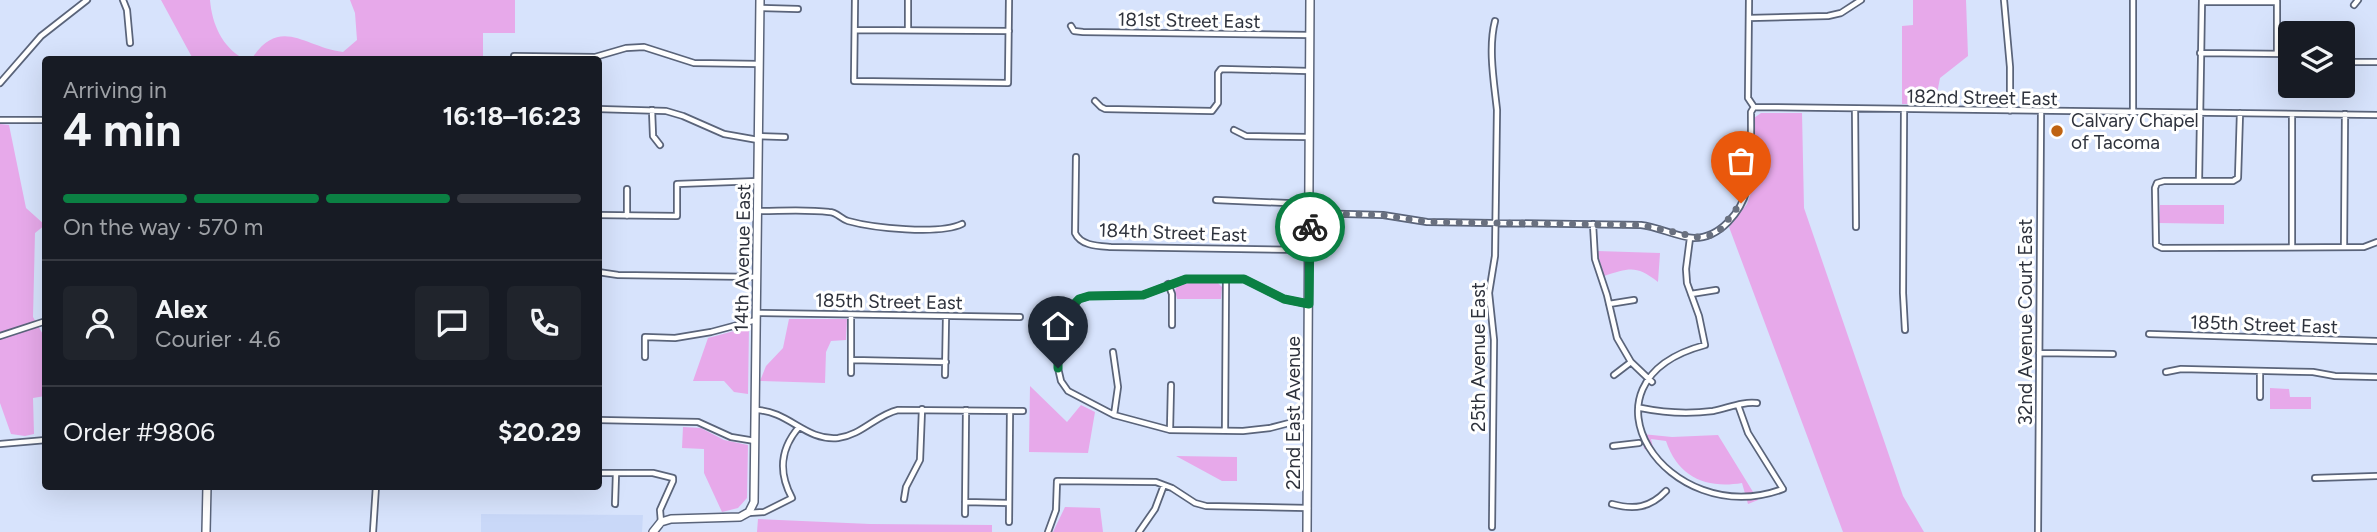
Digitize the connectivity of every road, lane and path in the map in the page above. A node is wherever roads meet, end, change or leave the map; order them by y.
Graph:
1 (87, 0) edge
2 (123, 0) edge
3 (855, 0) edge
4 (908, 0) edge
5 (1009, 0) edge
6 (1310, 0) edge
7 (1749, 0) edge
8 (1861, 0) edge
9 (2004, 0) edge
10 (2133, 0) edge
11 (2203, 1) edge
12 (2277, 1) edge
13 (760, 4) edge
14 (798, 9) dead end
15 (1749, 18) junction
16 (1495, 21) dead end
17 (1071, 26) dead end
18 (855, 30) junction
19 (908, 30) junction
20 (1009, 31) junction
21 (1310, 36) junction
22 (130, 43) dead end
23 (2200, 53) junction
24 (2277, 54) joint
25 (598, 56) edge
26 (2355, 62) edge
27 (2377, 62) edge
28 (759, 64) junction
29 (1309, 71) junction
30 (0, 83) edge
31 (1095, 101) dead end
32 (1754, 107) junction
33 (602, 109) edge
34 (652, 110) junction
35 (1855, 110) junction
36 (1904, 111) junction
37 (2010, 111) junction
38 (2041, 112) junction
39 (2133, 112) junction
40 (2199, 112) junction
41 (2240, 113) junction
42 (2292, 114) junction
43 (2345, 114) junction
44 (2377, 115) edge
45 (0, 120) edge
46 (42, 120) edge
47 (1234, 130) dead end
48 (785, 137) dead end
49 (758, 138) junction
50 (1310, 138) junction
51 (660, 145) dead end
52 (1076, 157) dead end
53 (758, 181) junction
54 (2199, 181) junction
55 (627, 190) dead end
56 (1216, 200) dead end
57 (1310, 204) junction
58 (758, 211) junction
59 (1310, 213) junction
60 (602, 215) edge
61 (627, 216) junction
62 (1495, 223) junction
63 (962, 224) dead end
64 (1593, 224) junction
65 (1856, 227) dead end
66 (1690, 237) junction
67 (2377, 242) edge
68 (2292, 247) junction
69 (2344, 247) junction
70 (1309, 250) junction
71 (602, 273) edge
72 (757, 277) junction
73 (1226, 279) junction
74 (1168, 284) junction
75 (1716, 290) dead end
76 (1691, 294) junction
77 (1633, 300) dead end
78 (1309, 304) junction
79 (1609, 304) junction
80 (851, 315) junction
81 (757, 317) junction
82 (946, 317) junction
83 (1020, 317) dead end
84 (42, 322) edge
85 (1172, 325) dead end
86 (1905, 330) dead end
87 (2149, 334) dead end
88 (0, 336) edge
89 (2377, 341) edge
90 (1113, 352) dead end
91 (2039, 353) junction
92 (2113, 354) dead end
93 (645, 357) dead end
94 (851, 360) junction
95 (946, 362) junction
96 (1631, 362) junction
97 (2260, 371) junction
98 (2166, 372) dead end
99 (851, 373) dead end
100 (1614, 374) dead end
101 (946, 375) dead end
102 (2377, 377) edge
103 (1652, 382) junction
104 (1171, 385) dead end
105 (2260, 397) dead end
106 (1757, 403) dead end
107 (1738, 405) junction
108 (1641, 408) junction
109 (922, 409) junction
110 (756, 410) junction
111 (966, 410) junction
112 (1010, 411) junction
113 (1023, 411) dead end
114 (1114, 415) junction
115 (602, 420) edge
116 (1308, 422) junction
117 (799, 427) junction
118 (1170, 430) junction
119 (1225, 430) junction
120 (42, 440) edge
121 (755, 441) junction
122 (1639, 443) junction
123 (0, 444) edge
124 (1613, 446) dead end
125 (1641, 451) dead end
126 (602, 473) edge
127 (616, 473) junction
128 (2377, 475) edge
129 (2315, 478) dead end
130 (1164, 485) junction
131 (207, 490) edge
132 (376, 490) edge
133 (1672, 496) dead end
134 (1774, 496) dead end
135 (904, 499) dead end
136 (965, 502) junction
137 (1009, 503) junction
138 (615, 504) dead end
139 (1612, 504) dead end
140 (1308, 508) junction
141 (747, 513) junction
142 (965, 514) dead end
143 (662, 522) junction
144 (1009, 522) dead end
145 (1492, 527) dead end
146 (206, 532) edge
147 (373, 532) edge
148 (653, 532) edge
149 (1048, 532) edge
150 (1139, 532) edge
151 (1307, 532) edge
152 (2038, 532) edge

1 - 30 street
2 - 22 street
3 - 18 street
4 - 19 street
5 - 20 street
6 - 21 street, 22nd East Avenue
7 - 15 street
8 - 15 street
9 - 37 street
10 - 39 street
11 - 12 street
11 - 23 street
12 - 24 street
13 - 14 street
13 - 28 street, 14th Avenue East
15 - 32 street
16 - 62 street, 25th Avenue East
17 - 21 street, 181st Street East
18 - 19 street
18 - 20 street
19 - 20 street
21 - 29 street, 22nd East Avenue
23 - 24 street
23 - 40 street
25 - 28 street
26 - 27 street
28 - 49 street, 14th Avenue East
29 - 31 street
29 - 50 street, 22nd East Avenue
32 - 35 street, 182nd Street East
32 - 66 street
33 - 34 street
34 - 49 street
34 - 51 street
35 - 36 street, 182nd Street East
35 - 65 street
36 - 37 street, 182nd Street East
36 - 86 street
37 - 38 street, 182nd Street East
38 - 39 street, 182nd Street East
38 - 91 street, 32nd Avenue Court East
39 - 40 street, 182nd Street East
40 - 41 street, 182nd Street East
40 - 54 street
41 - 42 street, 182nd Street East
41 - 54 street
42 - 43 street, 182nd Street East
42 - 68 street
43 - 44 street, 182nd Street East
43 - 69 street
45 - 46 street
47 - 50 street
48 - 49 street
49 - 53 street, 14th Avenue East
50 - 57 street, 22nd East Avenue
52 - 70 street, 184th Street East
53 - 58 street, 14th Avenue East
53 - 61 street
54 - 68 street
55 - 61 street
56 - 57 street
57 - 59 street, 22nd East Avenue
58 - 63 street
58 - 72 street, 14th Avenue East
59 - 62 street
59 - 70 street, 22nd East Avenue
60 - 61 street
62 - 64 street
62 - 145 street, 25th Avenue East
64 - 66 street
64 - 79 street
66 - 76 street
67 - 69 street
68 - 69 street
70 - 78 street, 22nd East Avenue
71 - 72 street
72 - 81 street, 14th Avenue East
73 - 74 street
73 - 78 street
73 - 119 street
74 - 85 street
74 - 114 street
75 - 76 street
76 - 103 street
77 - 79 street
78 - 116 street, 22nd East Avenue
79 - 96 street
80 - 81 street, 185th Street East
80 - 82 street, 185th Street East
80 - 94 street
81 - 93 street, 185th Street East
81 - 110 street, 14th Avenue East
82 - 83 street, 185th Street East
82 - 95 street
84 - 88 street
87 - 89 street, 185th Street East
90 - 114 street
91 - 92 street
91 - 152 street, 32nd Avenue Court East
94 - 95 street
94 - 99 street
95 - 101 street
96 - 100 street
96 - 103 street
97 - 98 street
97 - 102 street
97 - 105 street
103 - 108 street
104 - 118 street
106 - 107 street
107 - 108 street
107 - 134 street
108 - 122 street
109 - 111 street
109 - 117 street
109 - 135 street
110 - 117 street
110 - 121 street, 14th Avenue East
111 - 112 street
111 - 136 street
112 - 113 street
112 - 137 street
114 - 118 street
115 - 121 street
116 - 119 street
116 - 140 street, 22nd East Avenue
117 - 141 street
118 - 119 street
120 - 123 street
121 - 141 street, 14th Avenue East
122 - 124 street
122 - 125 street
126 - 127 street
127 - 138 street
127 - 143 street
128 - 129 street
130 - 140 street
130 - 149 street
130 - 150 street
131 - 146 street
132 - 147 street
133 - 139 street
136 - 137 street
136 - 142 street
137 - 144 street
140 - 151 street, 22nd East Avenue
141 - 143 street
143 - 148 street

